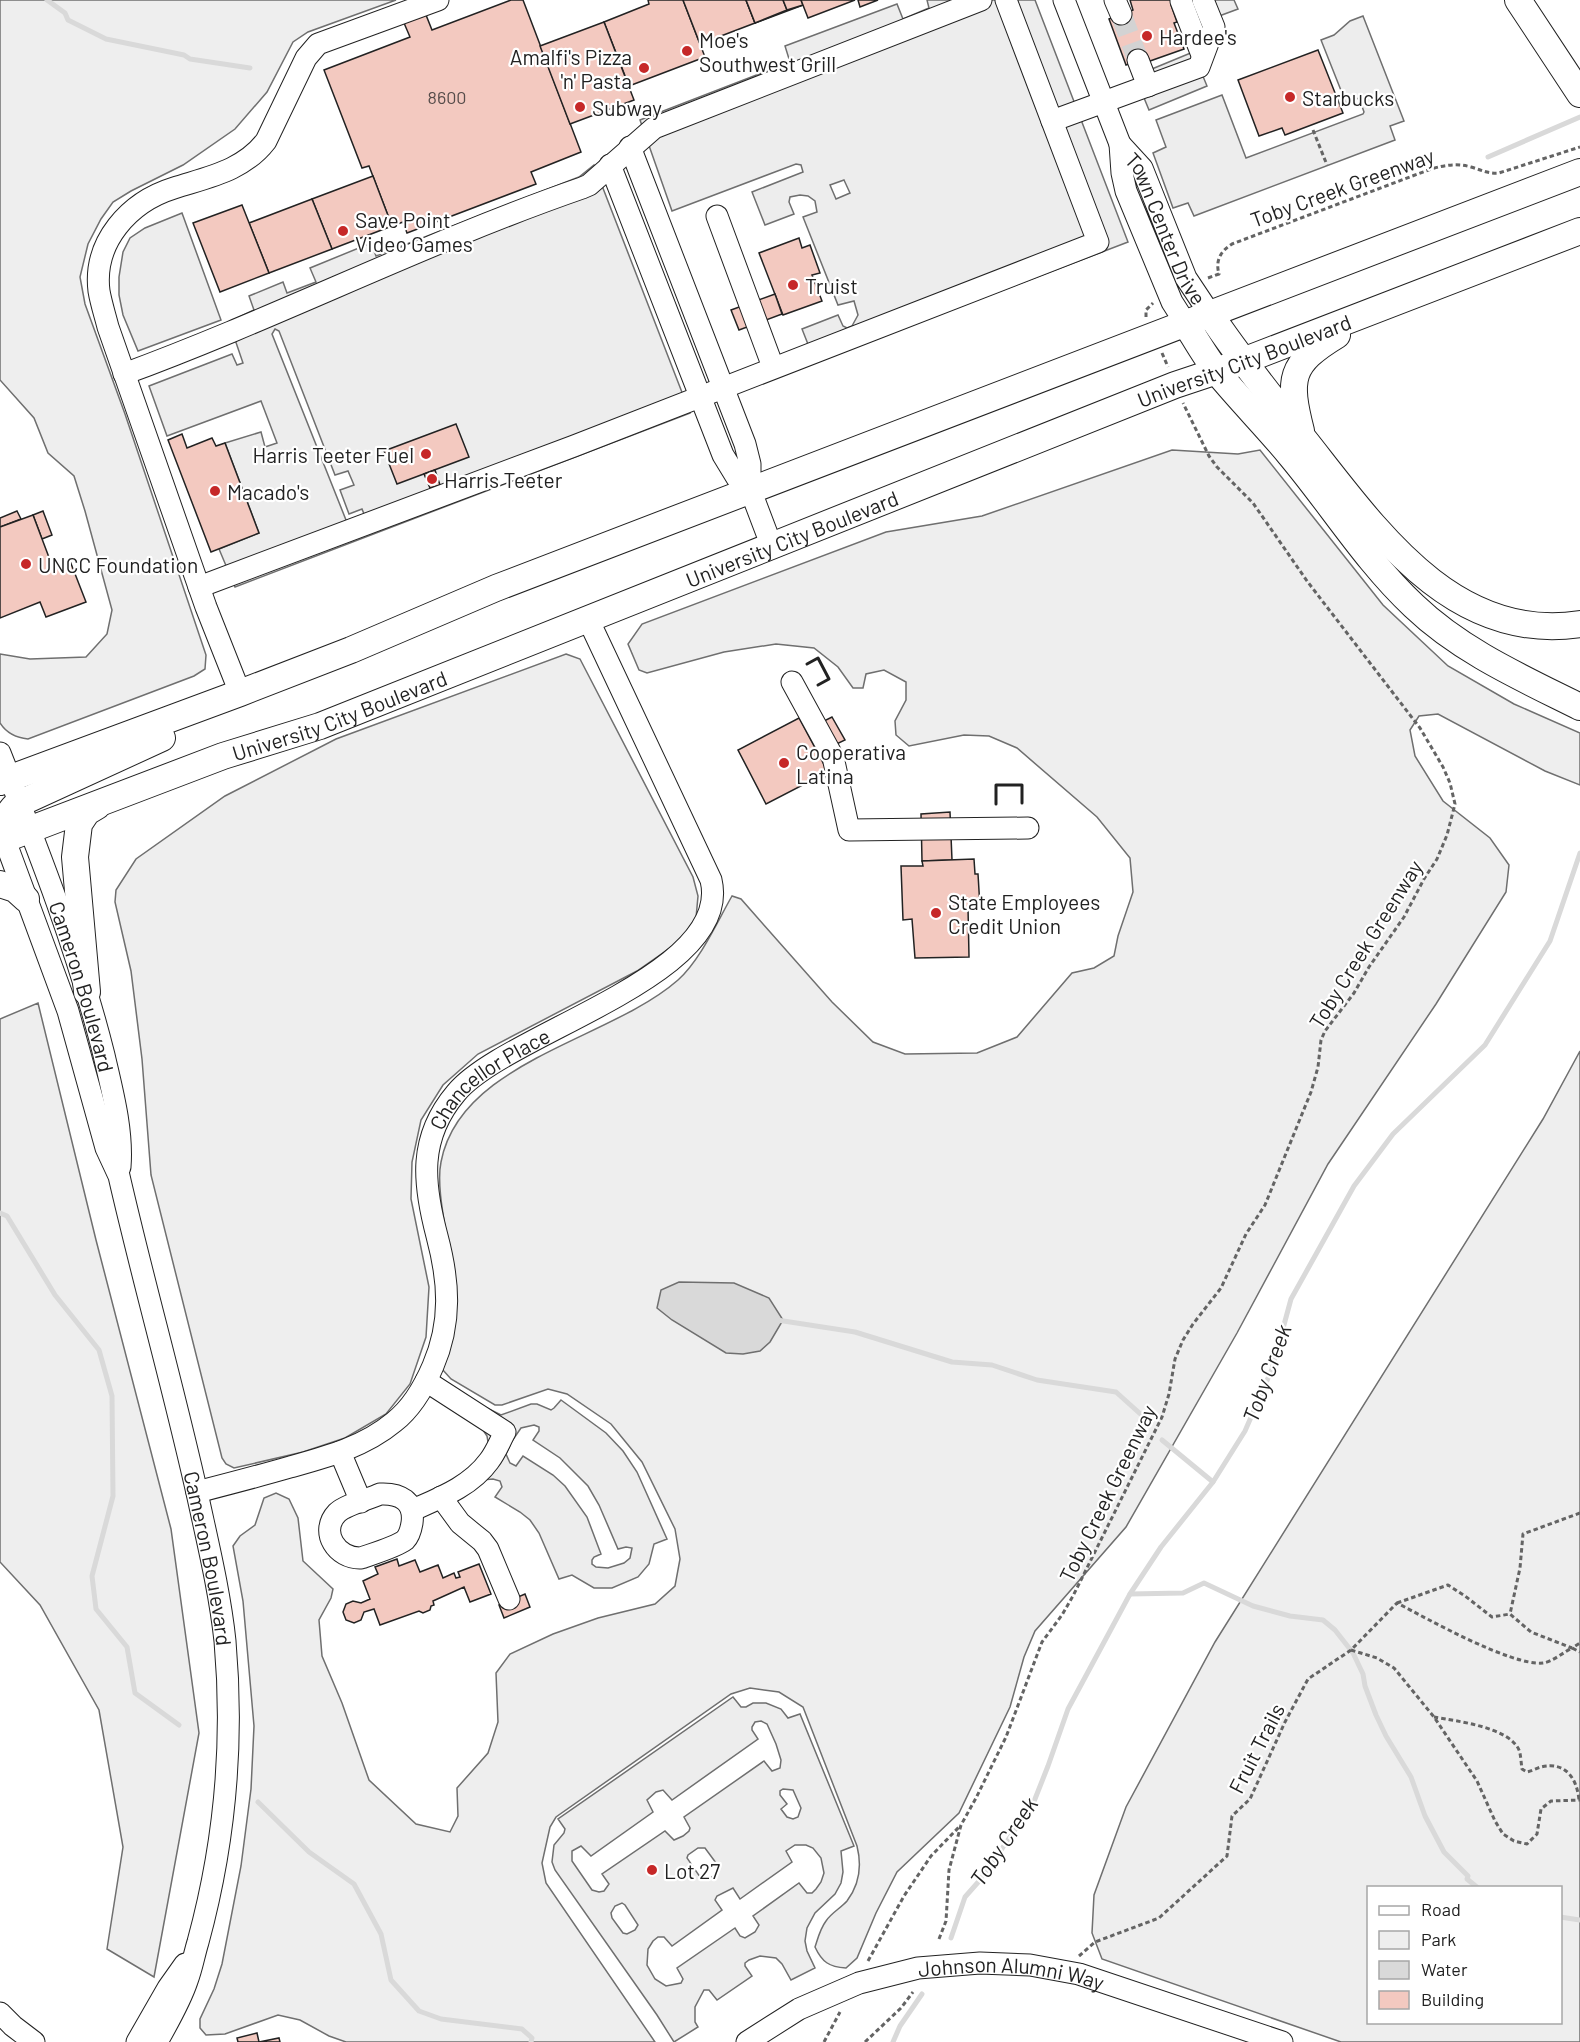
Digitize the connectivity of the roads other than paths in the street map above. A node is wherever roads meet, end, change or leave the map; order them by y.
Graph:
1 (438, 0) edge
2 (981, 0) edge
3 (1006, 0) edge
4 (1064, 0) edge
5 (1203, 0) edge
6 (1518, 0) edge
7 (1181, 1) edge
8 (1202, 55) junction
9 (1138, 60) tunnel mouth
10 (1148, 86) junction
11 (1580, 94) edge
12 (1103, 102) junction
13 (1052, 121) junction
14 (1120, 144) junction
15 (630, 147) junction
16 (610, 165) junction
17 (1580, 172) edge
18 (717, 216) dead end
19 (1580, 231) edge
20 (1385, 306) junction
21 (1209, 314) junction
22 (1186, 324) junction
23 (1241, 361) junction
24 (773, 367) junction
25 (1217, 371) junction
26 (124, 374) junction
27 (723, 387) junction
28 (700, 396) junction
29 (1303, 437) junction
30 (750, 489) junction
31 (772, 547) junction
32 (199, 587) junction
33 (588, 619) junction
34 (1580, 624) edge
35 (792, 682) dead end
36 (240, 693) junction
37 (1580, 707) edge
38 (0, 753) edge
39 (5, 780) edge
40 (101, 803) junction
41 (10, 805) edge
42 (1028, 828) dead end
43 (30, 830) junction
44 (1, 836) edge
45 (0, 884) edge
46 (26, 899) junction
47 (87, 992) junction
48 (119, 1176) junction
49 (426, 1381) junction
50 (340, 1452) junction
51 (197, 1492) junction
52 (441, 1497) junction
53 (361, 1502) junction
54 (412, 1510) junction
55 (510, 1599) dead end
56 (196, 1946) junction
57 (0, 2013) edge
58 (34, 2042) edge
59 (137, 2042) edge
60 (157, 2042) edge
61 (747, 2042) edge
62 (1282, 2042) edge

1 - 26 street
2 - 15 street
3 - 13 street
4 - 12 street, Town Center Drive
5 - 8 street
6 - 11 main road
7 - 8 street
8 - 10 street
9 - 10 street
10 - 12 street
12 - 13 street
12 - 14 street, Town Center Drive
13 - 24 street
14 - 21 street, Town Center Drive
14 - 22 street, Town Center Drive
15 - 16 street
15 - 27 street
16 - 26 street
16 - 28 street
17 - 21 main road
18 - 24 street
19 - 20 main road, University City Boulevard
20 - 23 main road, University City Boulevard
20 - 29 main road
21 - 22 main road
21 - 23 main road
22 - 25 main road
22 - 30 main road
23 - 25 main road, University City Boulevard
23 - 29 main road
24 - 27 street
25 - 31 main road, University City Boulevard
25 - 37 main road
26 - 32 street
27 - 28 street
27 - 30 street
28 - 30 street
28 - 32 street
29 - 34 main road
30 - 31 street
30 - 36 main road
31 - 33 main road, University City Boulevard
32 - 36 street
33 - 40 main road, University City Boulevard
33 - 49 street, Chancellor Place
35 - 42 street
36 - 39 main road
36 - 41 main road
38 - 39 street
39 - 41 main road
40 - 43 main road, University City Boulevard
40 - 47 main road
41 - 43 street, Cameron Boulevard
41 - 44 main road
43 - 44 main road, University City Boulevard
43 - 47 street, Cameron Boulevard
44 - 46 street, Cameron Boulevard
45 - 46 main road
46 - 48 street, Cameron Boulevard
47 - 48 street, Cameron Boulevard
48 - 51 street, Cameron Boulevard
49 - 50 street, Chancellor Place
49 - 52 street
50 - 51 street, Chancellor Place
50 - 53 street
51 - 56 street, Cameron Boulevard
52 - 54 street
52 - 55 street
53 - 54 street
53 - 54 street
56 - 59 street, Cameron Boulevard
56 - 60 street, Cameron Boulevard
57 - 58 street
61 - 62 street, Johnson Alumni Way

